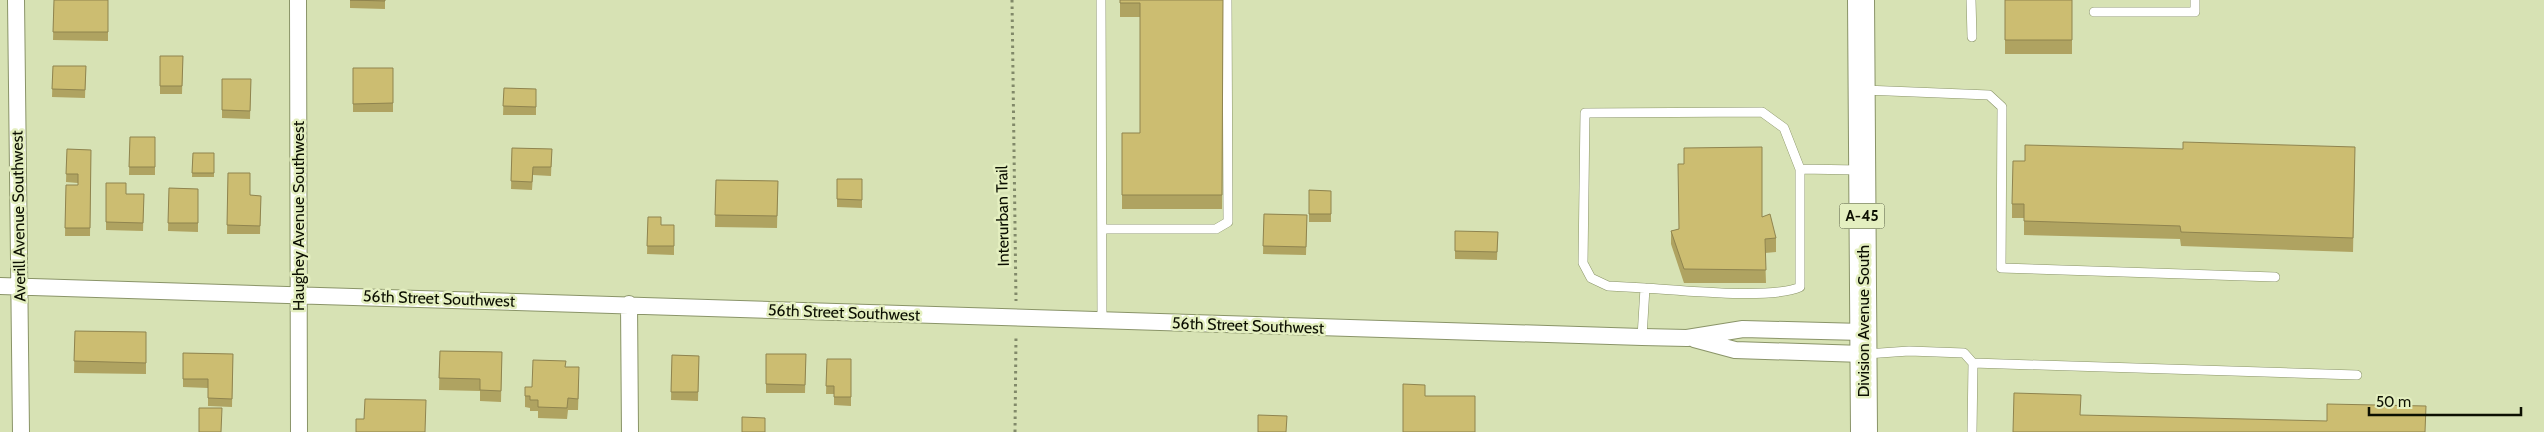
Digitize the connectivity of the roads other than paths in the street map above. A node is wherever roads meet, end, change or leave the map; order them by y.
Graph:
1 (16, 0) edge
2 (298, 0) edge
3 (1102, 0) edge
4 (1228, 0) edge
5 (1861, 0) edge
6 (1971, 0) edge
7 (2195, 0) edge
8 (2094, 12) dead end
9 (1972, 37) dead end
10 (1862, 90) junction
11 (1800, 169) junction
12 (1862, 170) junction
13 (1102, 229) junction
14 (2275, 277) dead end
15 (0, 286) edge
16 (19, 286) junction
17 (1645, 288) junction
18 (297, 294) junction
19 (629, 304) junction
20 (1102, 321) junction
21 (1642, 337) junction
22 (1863, 343) junction
23 (1973, 363) junction
24 (2357, 375) dead end
25 (21, 432) edge
26 (299, 432) edge
27 (630, 432) edge
28 (1864, 432) edge
29 (1972, 432) edge

1 - 16 street, Averill Avenue Southwest
2 - 18 street, Haughey Avenue Southwest
3 - 13 lane
4 - 13 lane
5 - 10 main road, Division Avenue South / A-45
6 - 9 lane
7 - 8 lane
10 - 12 main road, Division Avenue South / A-45
10 - 14 lane
11 - 12 lane
11 - 17 lane
11 - 17 lane
12 - 22 main road, Division Avenue South / A-45
13 - 20 lane
15 - 16 street, 56th Street Southwest
16 - 18 street, 56th Street Southwest
16 - 25 street, Averill Avenue Southwest
17 - 21 lane
18 - 19 street, 56th Street Southwest
18 - 26 street, Haughey Avenue Southwest
19 - 20 street, 56th Street Southwest
19 - 27 street
20 - 21 street, 56th Street Southwest
21 - 22 street, 56th Street Southwest
22 - 23 lane
22 - 28 main road, Division Avenue South / A-45
23 - 24 lane
23 - 29 lane

